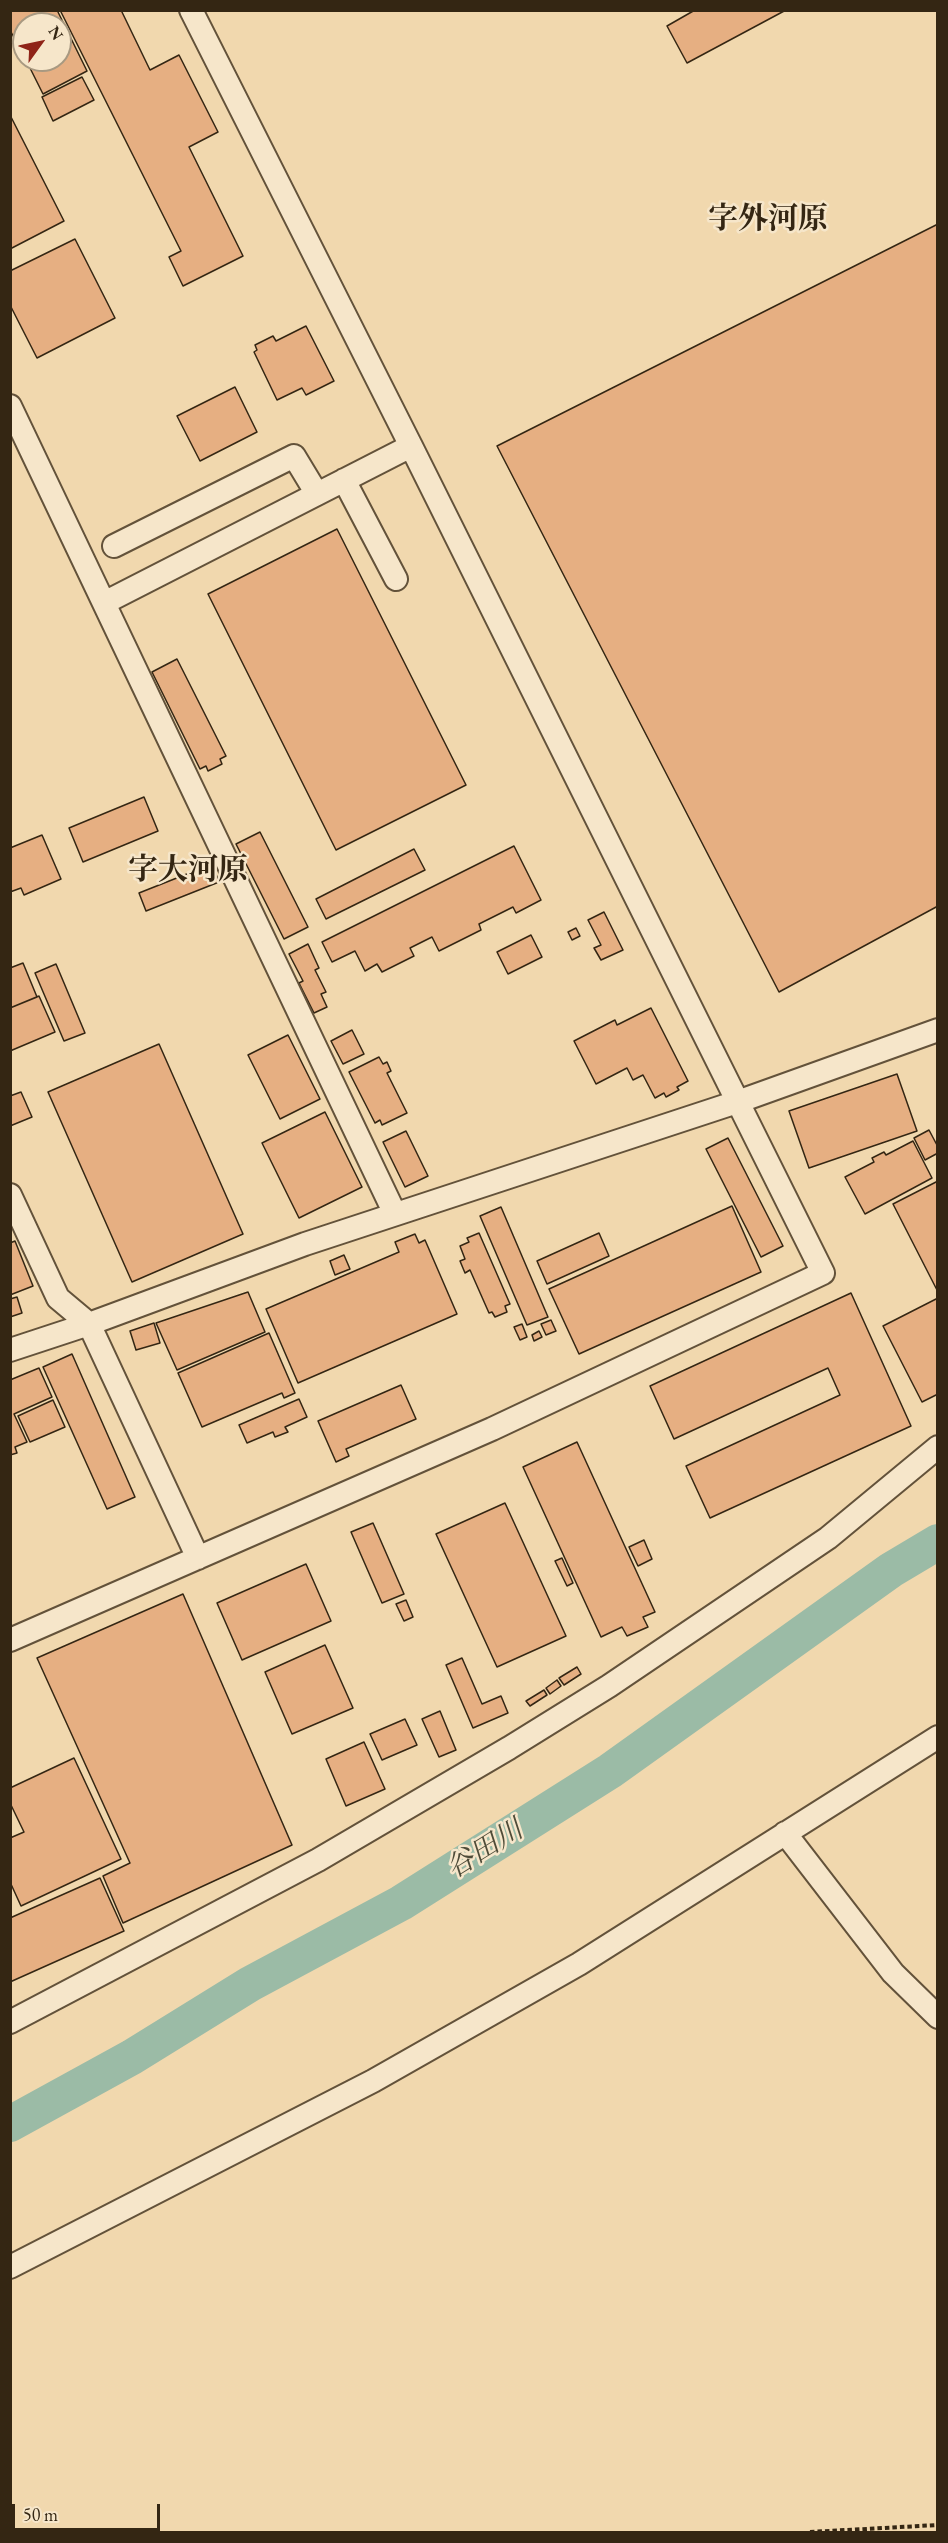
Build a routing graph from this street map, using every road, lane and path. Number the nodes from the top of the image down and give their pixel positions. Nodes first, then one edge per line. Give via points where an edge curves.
1 (191, 10) edge
2 (10, 406) edge
3 (411, 446) junction
4 (344, 480) junction
5 (317, 494) junction
6 (114, 546) dead end
7 (396, 579) dead end
8 (104, 603) junction
9 (938, 1030) edge
10 (740, 1101) junction
11 (10, 1195) edge
12 (395, 1214) junction
13 (89, 1324) junction
14 (10, 1350) edge
15 (938, 1447) edge
16 (198, 1558) junction
17 (10, 1640) edge
18 (938, 1737) edge
19 (785, 1833) junction
20 (938, 2017) edge
21 (10, 2022) edge
22 (10, 2267) edge
23 (938, 2526) edge
24 (810, 2532) edge

1 - 3 street
2 - 8 street
3 - 4 street
3 - 10 street
4 - 5 street
4 - 7 street
5 - 6 street via 294,456
5 - 8 street
8 - 12 street
9 - 10 street
10 - 12 street
10 - 16 street via 823,1273 492,1428
11 - 13 street via 58,1298
12 - 13 street
13 - 14 street
13 - 16 street
15 - 21 street via 828,1538 609,1686 509,1748 318,1860
16 - 17 street
18 - 19 street
19 - 20 street via 893,1973
19 - 22 street via 579,1964 373,2081
23 - 24 path

